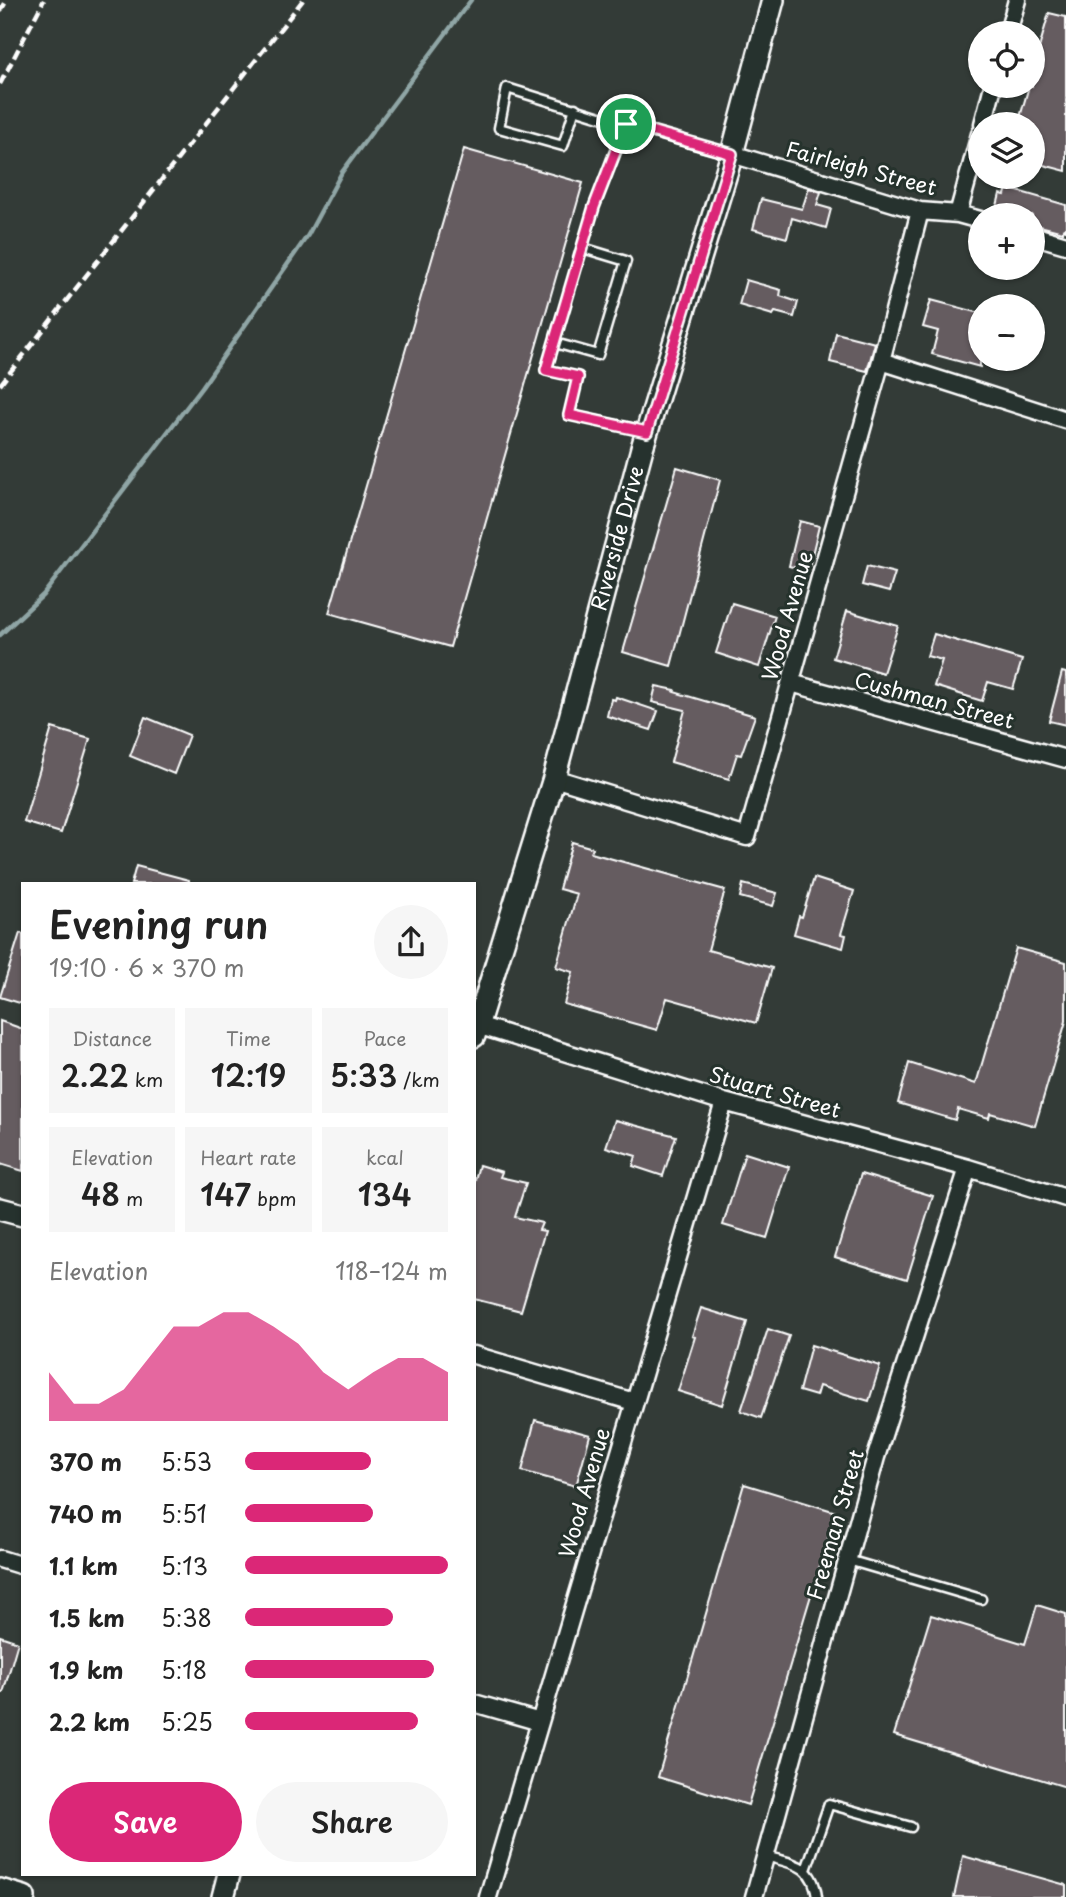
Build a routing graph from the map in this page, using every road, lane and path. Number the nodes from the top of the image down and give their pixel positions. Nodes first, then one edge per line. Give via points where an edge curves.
1 (773, 0) edge
2 (1017, 0) edge
3 (1011, 21) edge
4 (575, 108) junction
5 (626, 124) junction
6 (732, 154) junction
7 (968, 178) edge
8 (920, 211) junction
9 (958, 214) junction
10 (968, 217) edge
11 (1045, 239) edge
12 (1066, 245) edge
13 (583, 247) junction
14 (555, 343) junction
15 (881, 361) junction
16 (1066, 421) edge
17 (647, 432) junction
18 (791, 683) junction
19 (1066, 759) edge
20 (554, 778) junction
21 (476, 1026) edge
22 (476, 1029) edge
23 (724, 1101) junction
24 (968, 1168) junction
25 (1066, 1198) edge
26 (0, 1209) edge
27 (21, 1214) edge
28 (476, 1356) edge
29 (634, 1402) junction
30 (0, 1559) edge
31 (848, 1560) junction
32 (21, 1565) edge
33 (981, 1599) dead end
34 (476, 1704) edge
35 (540, 1722) junction
36 (911, 1827) dead end
37 (765, 1856) junction
38 (806, 1870) junction
39 (228, 1876) edge
40 (0, 1890) edge
41 (24, 1897) edge
42 (222, 1897) edge
43 (488, 1897) edge
44 (754, 1897) edge
45 (817, 1897) edge

1 - 6 street, Riverside Drive
2 - 3 street
4 - 4 lane via 507,88 499,128 563,146
4 - 5 lane
5 - 6 lane
5 - 13 lane
6 - 8 street, Fairleigh Street
6 - 17 street, Riverside Drive
7 - 9 street
8 - 9 street, Fairleigh Street
8 - 15 street, Wood Avenue
9 - 10 street, Fairleigh Street
11 - 12 street
13 - 14 lane
13 - 14 lane via 626,261 598,355
14 - 17 lane via 546,370 578,377 569,415
15 - 16 street
15 - 18 street, Wood Avenue
17 - 20 street, Riverside Drive
18 - 19 street, Cushman Street
18 - 20 street, Wood Avenue via 747,837
20 - 21 street, Riverside Drive
22 - 23 street, Stuart Street
23 - 24 street, Stuart Street
23 - 29 street, Wood Avenue
24 - 25 street, Stuart Street
24 - 31 street, Freeman Street
26 - 27 street
28 - 29 street
29 - 35 street, Wood Avenue
30 - 32 street
31 - 33 lane
31 - 37 street, Freeman Street
34 - 35 street
35 - 43 street, Wood Avenue
36 - 38 lane via 830,1804
37 - 38 lane
37 - 44 street, Freeman Street
38 - 45 lane via 816,1881
39 - 42 street
40 - 41 street

